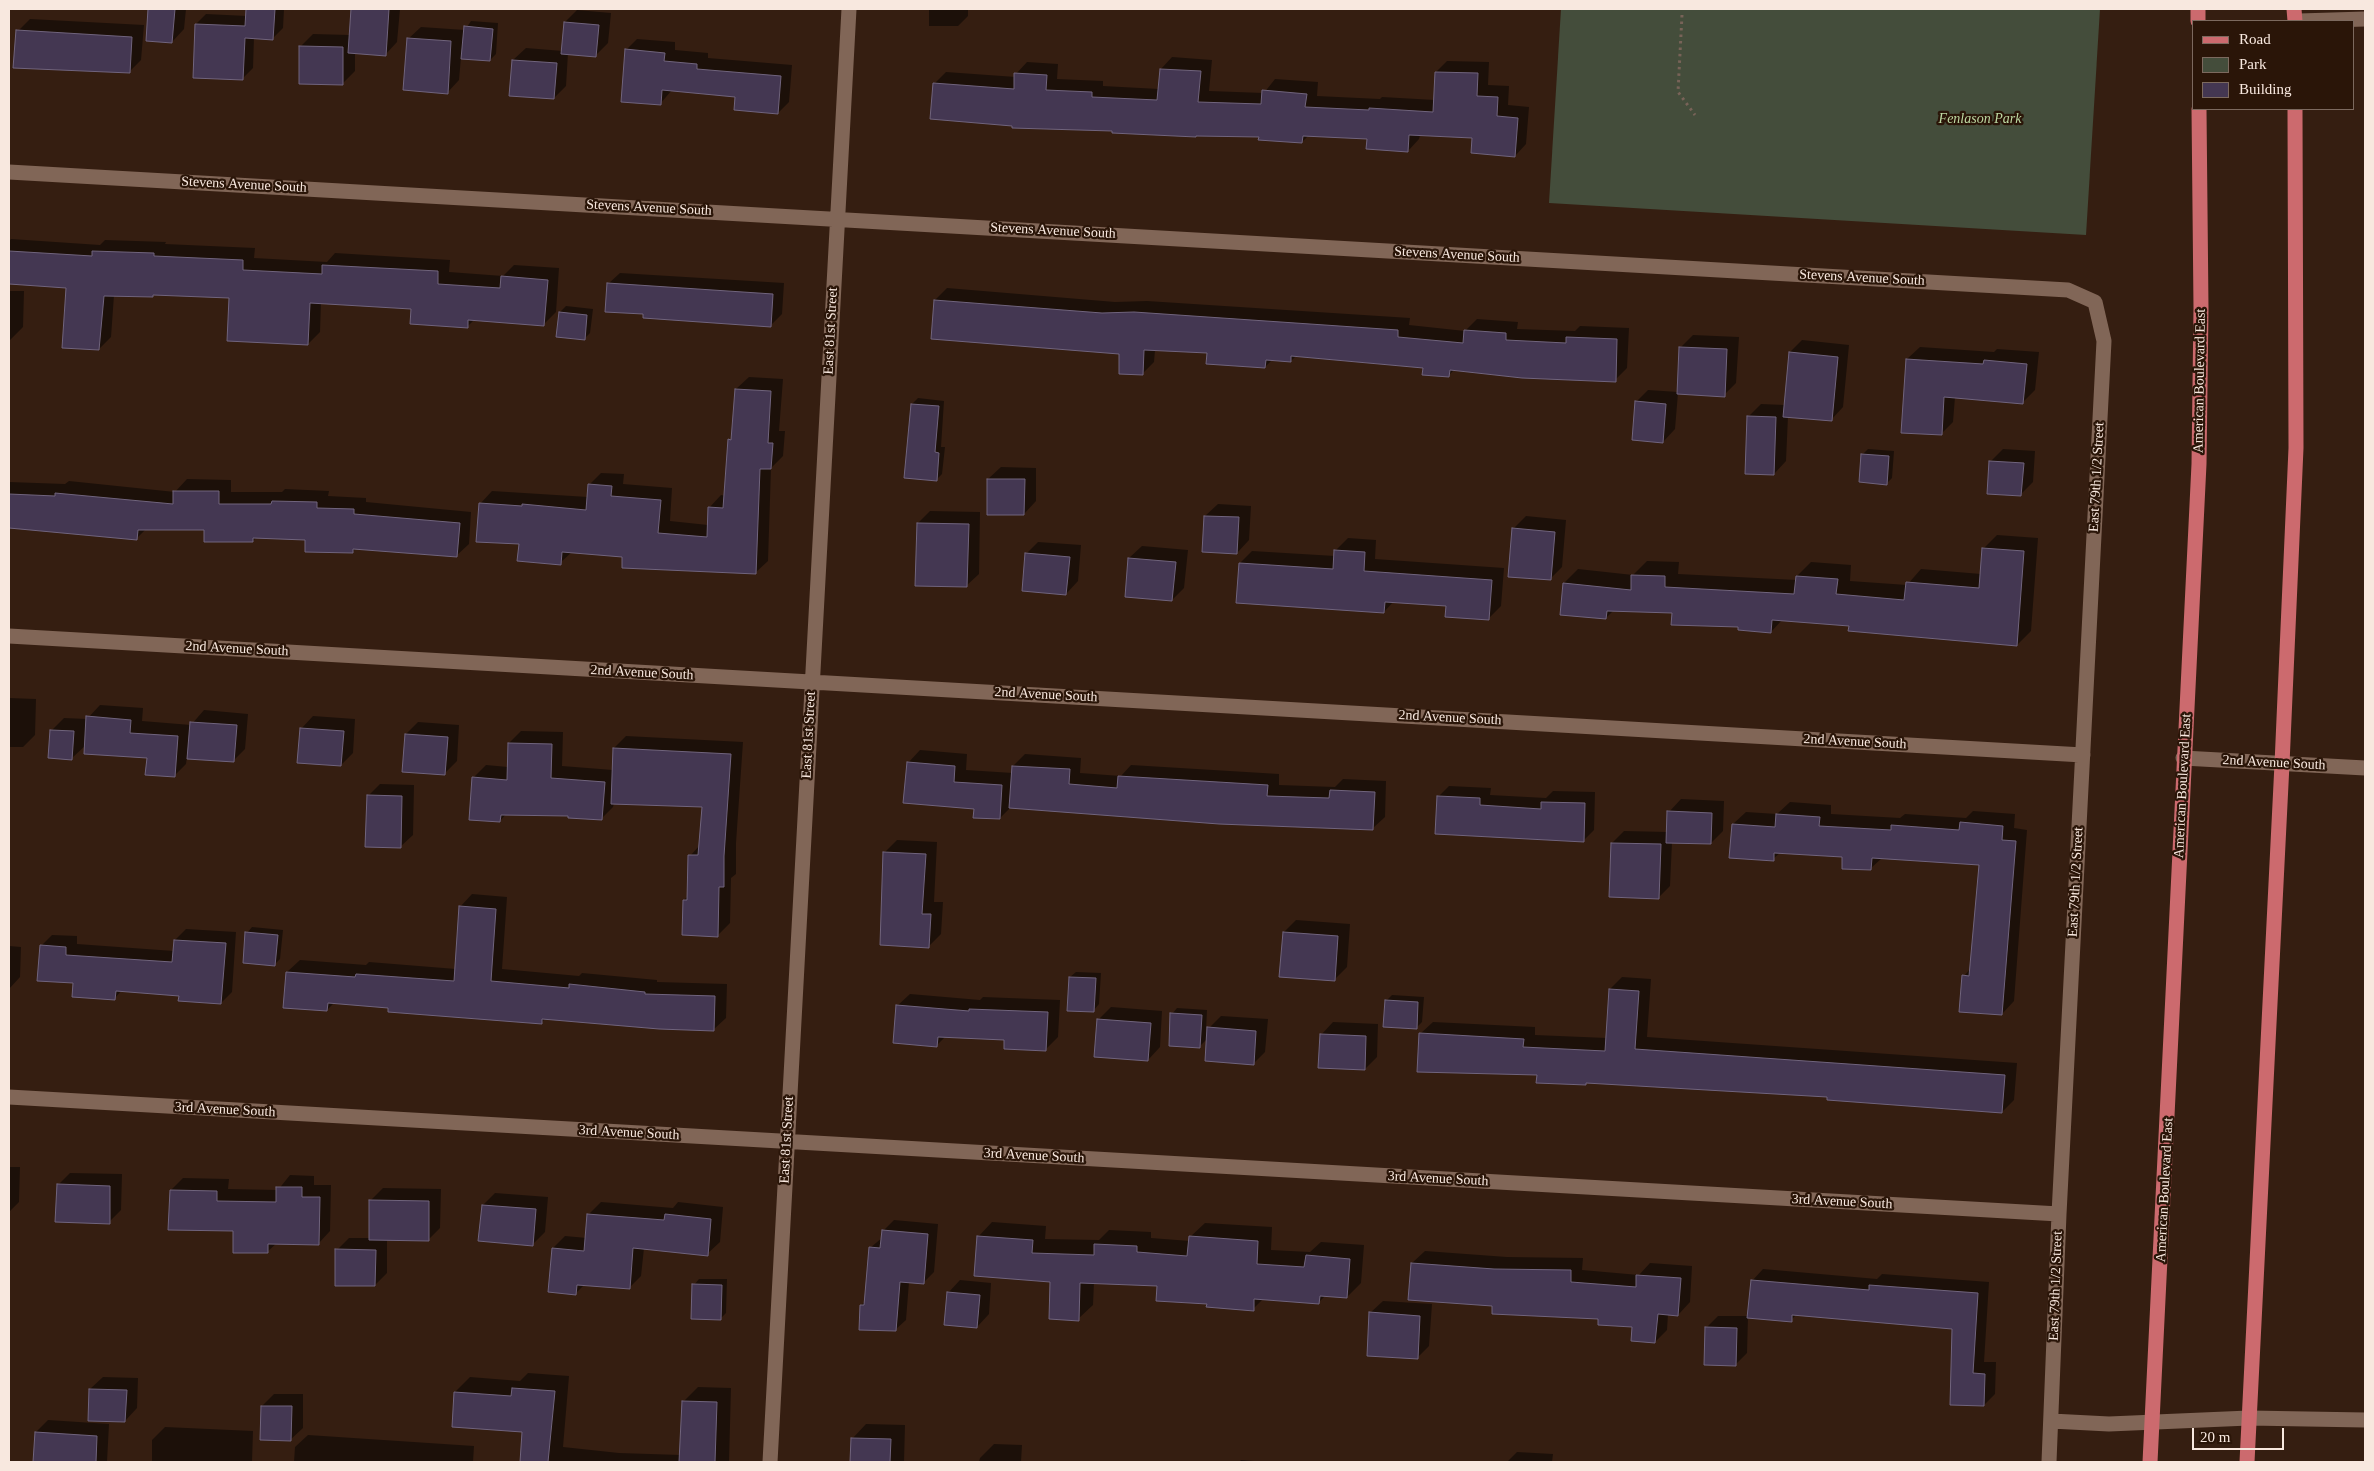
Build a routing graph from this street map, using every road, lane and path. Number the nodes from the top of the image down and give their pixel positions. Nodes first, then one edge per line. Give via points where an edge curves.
1 (849, 9) edge
2 (1682, 15) dead end
3 (2365, 19) edge
4 (2331, 20) edge
5 (2199, 110) edge
6 (2295, 110) edge
7 (1695, 115) dead end
8 (9, 172) edge
9 (837, 219) junction
10 (2094, 302) joint
11 (9, 636) edge
12 (812, 683) junction
13 (2083, 755) junction
14 (2184, 758) junction
15 (2282, 764) junction
16 (2365, 768) edge
17 (9, 1097) edge
18 (787, 1142) junction
19 (2058, 1214) junction
20 (2249, 1418) junction
21 (2365, 1420) edge
22 (2051, 1421) junction
23 (2152, 1424) junction
24 (770, 1462) edge
25 (2049, 1462) edge
26 (2150, 1462) edge
27 (2246, 1462) edge

1 - 9 street, East 81st Street
2 - 7 path via 1678,92
3 - 4 street
5 - 14 main road, American Boulevard East via 2199,464
6 - 15 main road via 2296,448
8 - 9 street, Stevens Avenue South
9 - 10 street, Stevens Avenue South via 2068,290
9 - 12 street, East 81st Street
10 - 13 street, East 79th 1/2 Street via 2104,341
11 - 12 street, 2nd Avenue South
12 - 13 street, 2nd Avenue South
12 - 18 street, East 81st Street
13 - 19 street, East 79th 1/2 Street
14 - 15 street, 2nd Avenue South
14 - 23 main road, American Boulevard East
15 - 16 street, 2nd Avenue South
15 - 20 main road
17 - 18 street, 3rd Avenue South
18 - 19 street, 3rd Avenue South
18 - 24 street, East 81st Street
19 - 22 street, East 79th 1/2 Street
20 - 21 street
20 - 23 street
20 - 27 main road
22 - 23 street
22 - 25 street, East 79th 1/2 Street
23 - 26 main road, American Boulevard East

